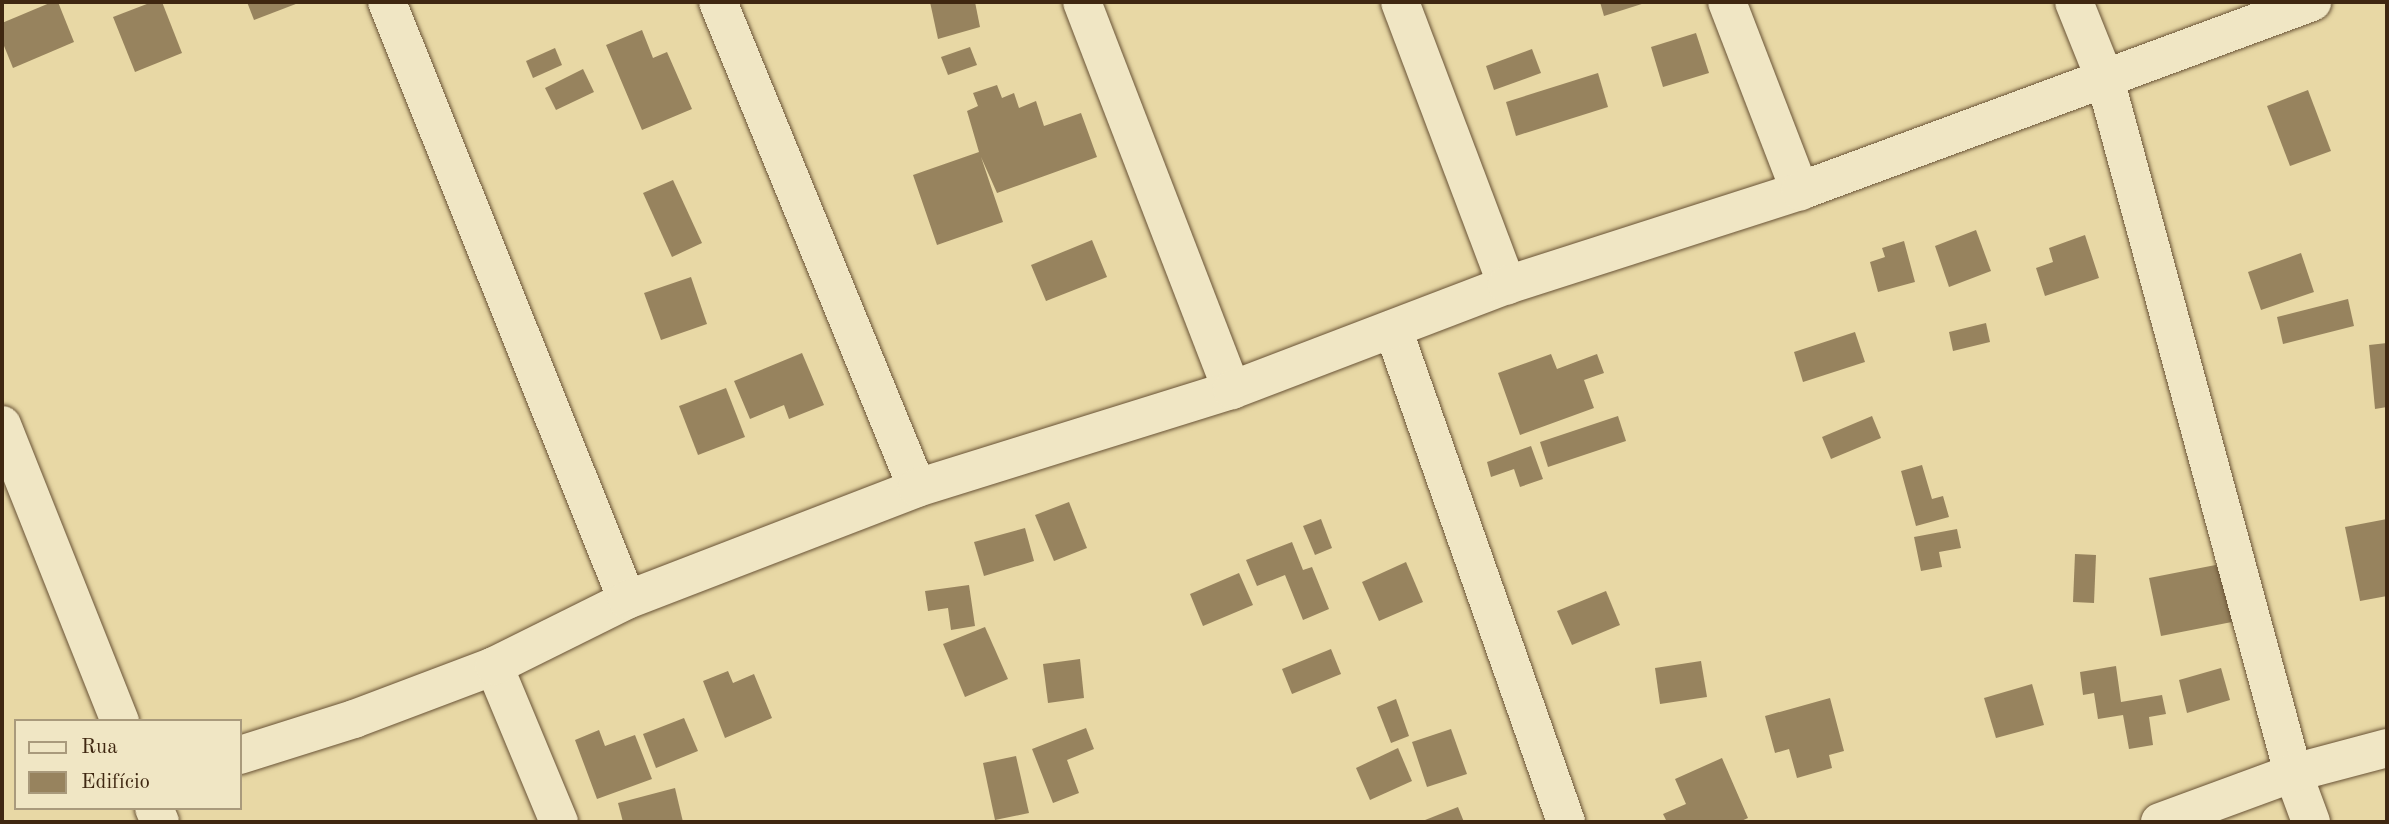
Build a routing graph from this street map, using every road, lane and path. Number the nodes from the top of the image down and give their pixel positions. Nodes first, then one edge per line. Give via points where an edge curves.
1 (387, 2) edge
2 (718, 2) edge
3 (1082, 2) edge
4 (1400, 2) edge
5 (1727, 2) edge
6 (2074, 2) edge
7 (2312, 2) edge
8 (2105, 79) junction
9 (1800, 191) junction
10 (1507, 285) junction
11 (1393, 329) junction
12 (1232, 390) junction
13 (2, 425) edge
14 (916, 488) junction
15 (627, 600) junction
16 (494, 666) junction
17 (119, 719) edge
18 (2387, 748) edge
19 (242, 754) edge
20 (2293, 773) junction
21 (559, 822) edge
22 (1566, 822) edge
23 (2160, 822) edge
24 (2311, 822) edge

1 - 15 street
2 - 14 street
3 - 12 street
4 - 10 street
5 - 9 street
6 - 8 street
7 - 8 street
8 - 9 street
8 - 20 street
9 - 10 street
10 - 11 street
11 - 12 street
11 - 22 street
12 - 14 street
13 - 17 street
14 - 15 street
15 - 16 street
16 - 19 street via 354,719
16 - 21 street
18 - 20 street
20 - 23 street
20 - 24 street

